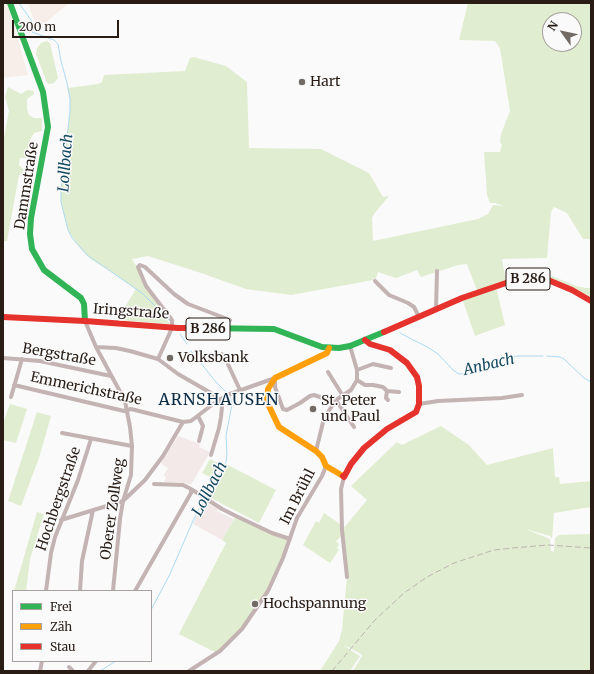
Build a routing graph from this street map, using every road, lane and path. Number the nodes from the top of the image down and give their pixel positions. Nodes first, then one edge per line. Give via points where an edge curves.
1 (10, 3) edge
2 (437, 271) dead end
3 (375, 281) dead end
4 (591, 301) edge
5 (436, 308) junction
6 (3, 317) edge
7 (419, 317) junction
8 (230, 320) dead end
9 (85, 321) junction
10 (172, 328) junction
11 (365, 340) junction
12 (350, 346) junction
13 (96, 347) junction
14 (329, 348) junction
15 (222, 354) dead end
16 (3, 358) edge
17 (22, 359) junction
18 (158, 359) junction
19 (391, 368) dead end
20 (357, 370) junction
21 (328, 372) dead end
22 (112, 376) junction
23 (275, 378) junction
24 (357, 380) junction
25 (14, 385) junction
26 (240, 390) junction
27 (387, 391) junction
28 (399, 392) dead end
29 (522, 395) dead end
30 (342, 396) junction
31 (11, 397) dead end
32 (219, 400) junction
33 (388, 400) dead end
34 (335, 401) junction
35 (419, 404) junction
36 (127, 409) junction
37 (198, 416) junction
38 (183, 422) junction
39 (354, 427) dead end
40 (62, 433) dead end
41 (91, 439) junction
42 (199, 441) dead end
43 (132, 446) junction
44 (316, 451) junction
45 (210, 455) dead end
46 (326, 466) junction
47 (344, 477) junction
48 (154, 484) dead end
49 (191, 489) junction
50 (123, 501) junction
51 (93, 510) junction
52 (61, 520) junction
53 (290, 538) junction
54 (347, 578) dead end
55 (46, 590) edge
56 (80, 590) edge
57 (113, 590) edge
58 (137, 590) edge
59 (95, 662) edge
60 (69, 667) dead end
61 (73, 671) edge
62 (88, 671) edge
63 (190, 671) edge

1 - 9 street, Dammstraße via 43,92 48,127 31,218 32,250 44,270 81,298
2 - 5 street
3 - 7 street via 389,295 408,303
4 - 5 street, B 286 via 548,280 535,278 506,283
5 - 7 street, B 286
6 - 9 street, Iringstraße / B 286
7 - 11 street, B 286
8 - 10 street via 188,304 140,265 138,268 146,286 172,320
9 - 10 street, Iringstraße / B 286
9 - 13 street, Oberer Zollweg
10 - 14 street, Iringstraße / B 286 via 274,329
10 - 18 street
11 - 12 street, B 286
11 - 35 street via 390,350 407,363 419,386
12 - 14 street, Iringstraße / B 286
12 - 20 street
13 - 18 street via 116,348
13 - 22 street, Oberer Zollweg
14 - 23 street via 326,353
15 - 26 street
16 - 17 street, Bergstraße
17 - 22 street, Bergstraße via 54,363
17 - 25 street, Emmerichstraße
18 - 32 street
19 - 20 street via 373,364
20 - 24 street
21 - 30 street
22 - 36 street, Oberer Zollweg
23 - 26 street
23 - 34 street via 275,387 283,408 287,410 314,395
23 - 44 street via 268,389 267,402 276,421 281,429
24 - 27 street via 365,385 383,387
24 - 30 street via 351,390
25 - 31 street, Emmerichstraße
25 - 36 street, Emmerichstraße via 124,411
26 - 32 street
27 - 28 street
27 - 33 street
29 - 35 street
30 - 34 street
32 - 37 street
32 - 45 street via 222,407 219,428
34 - 39 street
34 - 44 street via 324,418
35 - 47 street via 416,412 387,429 364,448
36 - 38 street, Emmerichstraße
36 - 43 street, Oberer Zollweg
37 - 38 street via 191,421
37 - 42 street via 203,426
38 - 50 street via 145,480
40 - 41 street
41 - 43 street
41 - 52 street, Hochbergstraße via 78,480
43 - 50 street, Oberer Zollweg via 131,474
44 - 46 street
46 - 47 street
46 - 53 street, Im Brühl via 297,518
47 - 54 street via 341,489
48 - 49 street via 183,485
49 - 53 street via 236,516 272,533
49 - 58 street
50 - 51 street
50 - 57 street, Oberer Zollweg
51 - 52 street
51 - 56 street via 82,561
52 - 55 street, Hochbergstraße via 51,553
53 - 63 street, Im Brühl via 268,591 242,629 220,651
59 - 62 street
60 - 61 street

